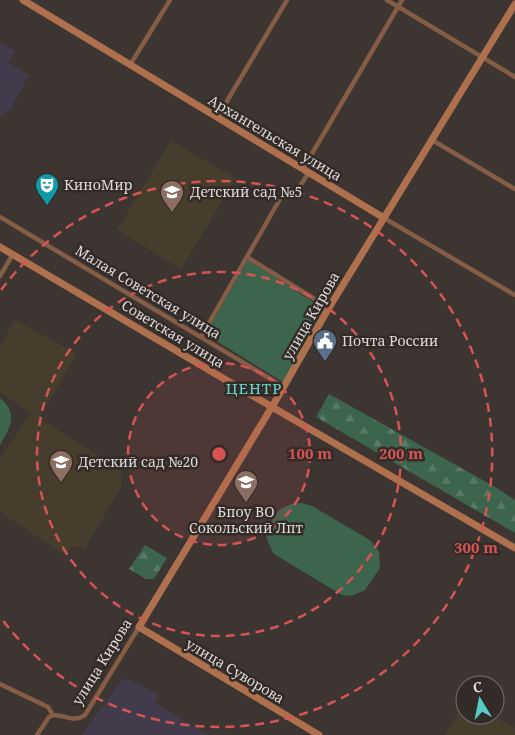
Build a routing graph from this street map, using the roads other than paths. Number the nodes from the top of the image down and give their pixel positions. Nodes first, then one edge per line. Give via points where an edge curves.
1 (23, 0) edge
2 (170, 0) edge
3 (287, 0) edge
4 (387, 0) edge
5 (402, 0) edge
6 (515, 4) edge
7 (398, 6) junction
8 (482, 57) junction
9 (130, 65) junction
10 (515, 77) edge
11 (217, 118) junction
12 (432, 140) junction
13 (306, 170) junction
14 (515, 189) edge
15 (0, 217) edge
16 (384, 218) junction
17 (0, 247) edge
18 (13, 254) junction
19 (247, 257) junction
20 (0, 276) edge
21 (515, 295) edge
22 (328, 308) junction
23 (200, 336) junction
24 (284, 387) junction
25 (272, 407) junction
26 (515, 548) edge
27 (139, 627) junction
28 (0, 684) edge
29 (53, 715) junction
30 (37, 735) edge
31 (319, 735) edge

1 - 9 main road, Архангельская улица
2 - 9 street
3 - 11 street
4 - 7 street
5 - 7 street
6 - 8 main road, улица Кирова
7 - 8 street
7 - 13 street
8 - 10 street
8 - 12 main road, улица Кирова
9 - 11 main road, Архангельская улица
11 - 13 main road, Архангельская улица
12 - 14 street
12 - 16 main road, улица Кирова
13 - 16 main road, Архангельская улица
13 - 19 street via 293,197 284,192
15 - 23 street, Малая Советская улица
16 - 21 street, Архангельская улица
16 - 22 main road, улица Кирова
17 - 18 main road, Советская улица
18 - 20 street
18 - 25 main road, Советская улица
19 - 22 street
19 - 23 street
22 - 24 main road, улица Кирова
23 - 24 street, Малая Советская улица
24 - 25 main road, улица Кирова
25 - 26 main road, Советская улица
25 - 27 main road, улица Кирова
27 - 29 street, улица Кирова via 85,715 80,719
27 - 31 main road, улица Суворова
28 - 29 street via 48,708
29 - 30 street

